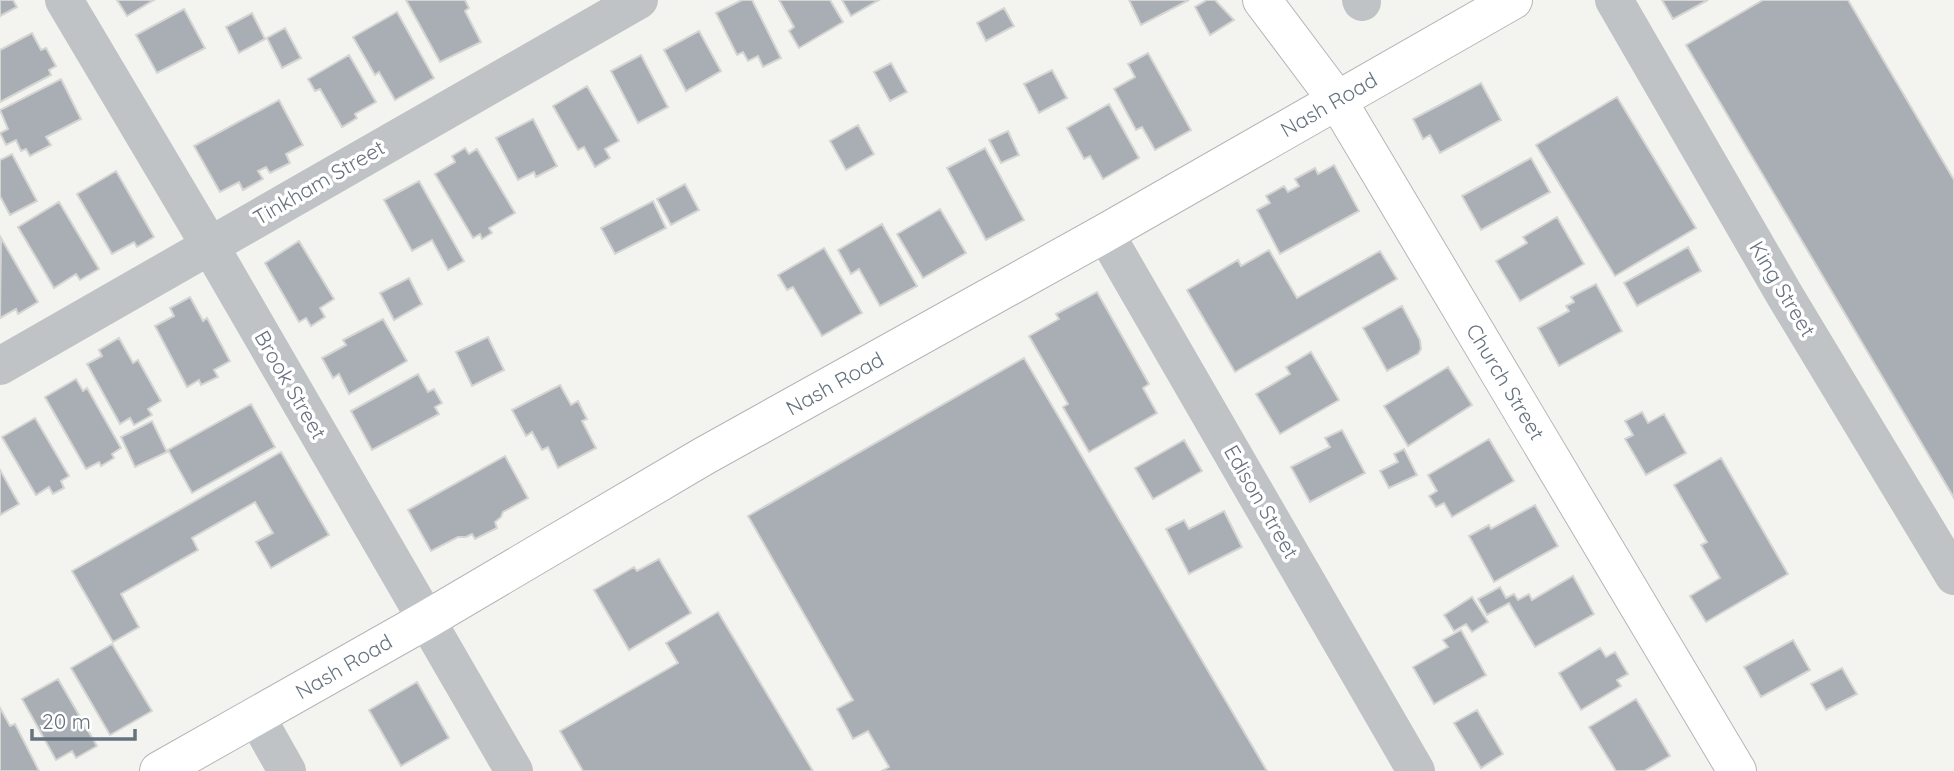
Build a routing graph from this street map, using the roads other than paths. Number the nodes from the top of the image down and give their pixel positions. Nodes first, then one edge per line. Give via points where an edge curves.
1 (64, 0) edge
2 (639, 0) edge
3 (1263, 0) edge
4 (1614, 0) edge
5 (1497, 4) edge
6 (1337, 100) junction
7 (1105, 233) junction
8 (210, 246) junction
9 (0, 366) edge
10 (1954, 576) edge
11 (426, 620) junction
12 (256, 716) junction
13 (159, 771) edge
14 (287, 771) edge
15 (514, 771) edge
16 (1416, 771) edge
17 (1737, 771) edge

1 - 8 street, Brook Street
2 - 8 street, Tinkham Street
3 - 6 main road, Church Street
4 - 10 street, King Street
5 - 6 main road, Nash Road
6 - 7 main road, Nash Road
6 - 17 main road, Church Street
7 - 11 main road, Nash Road via 704,456
7 - 16 street, Edison Street
8 - 9 street, Tinkham Street
8 - 11 street, Brook Street
11 - 12 main road, Nash Road
11 - 15 street, Brook Street
12 - 13 main road, Nash Road
12 - 14 street

